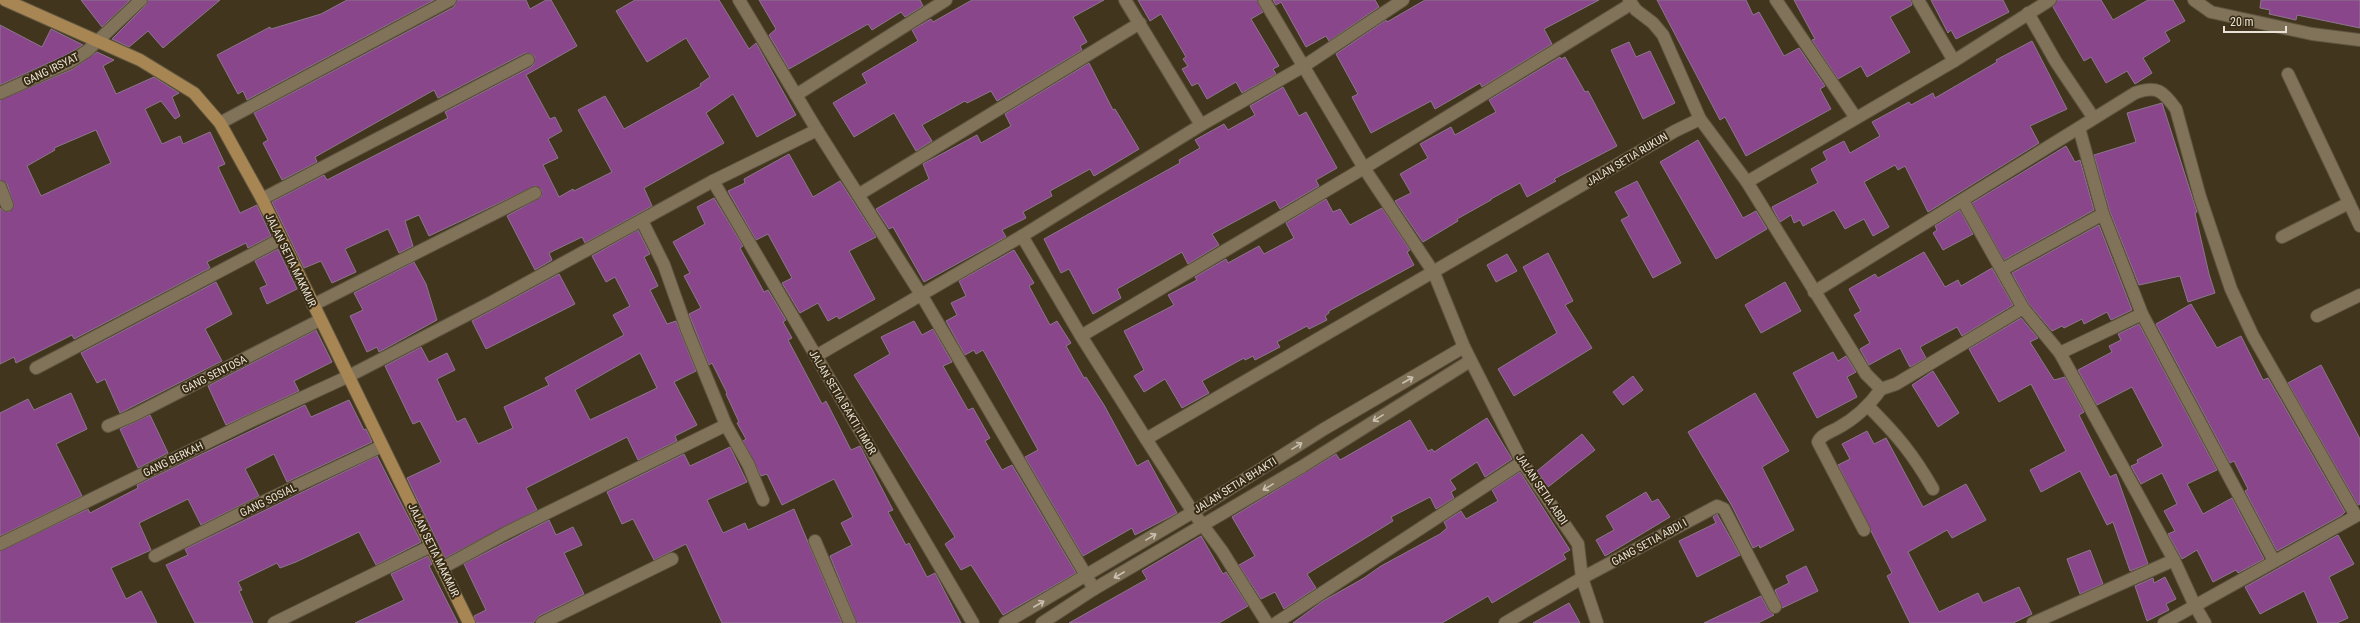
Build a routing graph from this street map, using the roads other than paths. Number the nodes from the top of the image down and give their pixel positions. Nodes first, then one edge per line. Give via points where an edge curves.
1 (5, 0) edge
2 (141, 0) edge
3 (450, 0) edge
4 (739, 0) edge
5 (946, 0) edge
6 (1125, 0) edge
7 (1264, 0) edge
8 (1402, 0) edge
9 (1776, 0) edge
10 (1918, 0) edge
11 (2050, 0) edge
12 (2194, 0) edge
13 (1630, 2) edge
14 (2028, 13) junction
15 (1140, 23) junction
16 (97, 40) junction
17 (2360, 40) edge
18 (528, 60) dead end
19 (1954, 61) junction
20 (1304, 66) junction
21 (2288, 74) dead end
22 (0, 93) edge
23 (796, 95) junction
24 (2093, 117) junction
25 (1856, 118) junction
26 (1700, 119) junction
27 (220, 123) junction
28 (1201, 125) junction
29 (2079, 128) junction
30 (817, 130) junction
31 (1364, 168) junction
32 (713, 181) junction
33 (1748, 182) junction
34 (0, 187) edge
35 (535, 193) dead end
36 (858, 195) junction
37 (262, 199) junction
38 (1963, 200) junction
39 (2349, 203) junction
40 (7, 205) dead end
41 (2104, 214) junction
42 (642, 221) junction
43 (2360, 226) edge
44 (1022, 236) junction
45 (2282, 238) dead end
46 (281, 239) junction
47 (2003, 269) junction
48 (1434, 274) junction
49 (1814, 292) junction
50 (922, 296) junction
51 (2360, 296) edge
52 (313, 305) junction
53 (2024, 308) junction
54 (2142, 314) junction
55 (2317, 316) dead end
56 (320, 320) junction
57 (1081, 336) junction
58 (1464, 347) junction
59 (2060, 353) junction
60 (816, 356) junction
61 (1470, 361) junction
62 (36, 368) dead end
63 (347, 377) junction
64 (1881, 389) junction
65 (1868, 406) junction
66 (726, 425) junction
67 (108, 426) dead end
68 (1324, 429) junction
69 (1146, 439) junction
70 (382, 446) junction
71 (1333, 446) junction
72 (1522, 462) junction
73 (1933, 489) dead end
74 (763, 500) dead end
75 (1193, 512) junction
76 (2358, 516) edge
77 (1203, 526) junction
78 (1864, 530) dead end
79 (815, 541) dead end
80 (0, 544) edge
81 (431, 546) junction
82 (155, 556) dead end
83 (672, 559) dead end
84 (2174, 560) junction
85 (2274, 561) junction
86 (442, 568) junction
87 (1088, 576) junction
88 (1582, 578) junction
89 (1094, 589) junction
90 (2195, 606) junction
91 (1775, 607) dead end
92 (274, 623) edge
93 (469, 623) edge
94 (542, 623) edge
95 (850, 623) edge
96 (973, 623) edge
97 (1005, 623) edge
98 (1042, 623) edge
99 (1267, 623) edge
100 (1276, 623) edge
101 (1505, 623) edge
102 (1597, 623) edge
103 (2033, 623) edge
104 (2164, 623) edge
105 (2206, 623) edge

1 - 16 main road, JALAN SETIA MAKMUR
2 - 16 street, GANG IRSYAT
3 - 27 street
4 - 23 street
5 - 23 street
6 - 15 street
7 - 20 street, JALAN SETIA ABDI
8 - 20 street
9 - 25 street
10 - 19 street
11 - 14 street
12 - 17 street via 2210,12 2312,34
13 - 26 street via 1663,35
13 - 31 street
14 - 19 street
14 - 24 street via 2056,62
15 - 28 street
15 - 36 street
16 - 22 street, GANG IRSYAT via 87,51 70,62
16 - 27 main road, JALAN SETIA MAKMUR via 140,60 194,93
18 - 37 street
19 - 25 street
20 - 28 street
20 - 31 street, JALAN SETIA ABDI
21 - 39 street
23 - 30 street
24 - 29 street
24 - 76 street via 2148,88 2158,90 2176,109 2200,197 2231,289 2253,336
25 - 33 street
26 - 33 street
26 - 48 street, JALAN SETIA RUKUN via 1675,131
27 - 37 main road, JALAN SETIA MAKMUR
28 - 44 street
29 - 38 street
29 - 41 street
30 - 32 street, GANG BERKAH
30 - 36 street
31 - 48 street, JALAN SETIA ABDI
31 - 57 street
32 - 42 street, GANG BERKAH
32 - 60 street, JALAN SETIA BAKTI TIMOR
33 - 49 street
34 - 40 street
35 - 52 street
36 - 50 street
37 - 46 main road, JALAN SETIA MAKMUR
38 - 47 street
38 - 49 street
39 - 43 street
39 - 45 street
41 - 47 street
41 - 54 street
42 - 63 street, GANG BERKAH
42 - 66 street via 664,266
44 - 50 street
44 - 57 street
46 - 52 main road, JALAN SETIA MAKMUR
46 - 62 street
47 - 53 street
48 - 58 street, JALAN SETIA ABDI
48 - 69 street, JALAN SETIA RUKUN
49 - 64 street via 1866,374
50 - 60 street
50 - 87 street
51 - 55 street
52 - 56 main road, JALAN SETIA MAKMUR
53 - 59 street
53 - 64 street via 1896,384
54 - 59 street
54 - 85 street
56 - 63 main road, JALAN SETIA MAKMUR
56 - 67 street, GANG SENTOSA
57 - 69 street
58 - 61 street, JALAN SETIA ABDI
68 -> 58 street, JALAN SETIA BHAKTI
59 - 84 street
60 - 96 street, JALAN SETIA BAKTI TIMOR
61 -> 71 street, JALAN SETIA BHAKTI
61 - 72 street, JALAN SETIA ABDI
63 - 70 main road, JALAN SETIA MAKMUR
63 - 80 street, GANG BERKAH
64 - 65 street
65 - 73 street via 1899,436
65 - 78 street via 1842,426 1820,438 1818,442
66 - 74 street via 748,464
66 - 86 street via 506,533
68 - 71 street
75 -> 68 street, JALAN SETIA BHAKTI
69 - 75 street
70 - 81 main road, JALAN SETIA MAKMUR
70 - 82 street, GANG SOSIAL
71 -> 77 street, JALAN SETIA BHAKTI
72 - 88 street, JALAN SETIA ABDI via 1578,544
72 - 100 street
75 - 77 street
87 -> 75 street, JALAN SETIA BHAKTI
76 - 85 street
77 -> 89 street, JALAN SETIA BHAKTI
77 - 99 street via 1222,551
79 - 95 street
81 - 86 main road, JALAN SETIA MAKMUR
81 - 92 street
83 - 94 street
84 - 90 street
84 - 103 street
85 - 90 street
86 - 93 main road, JALAN SETIA MAKMUR
87 - 89 street
97 -> 87 street, JALAN SETIA BHAKTI
88 - 91 street, GANG SETIA ABDI I via 1717,506 1724,510
88 - 101 street, GANG SETIA ABDI I
88 - 102 street, JALAN SETIA ABDI
89 - 98 street, JALAN SETIA BHAKTI
90 - 104 street
90 - 105 street

